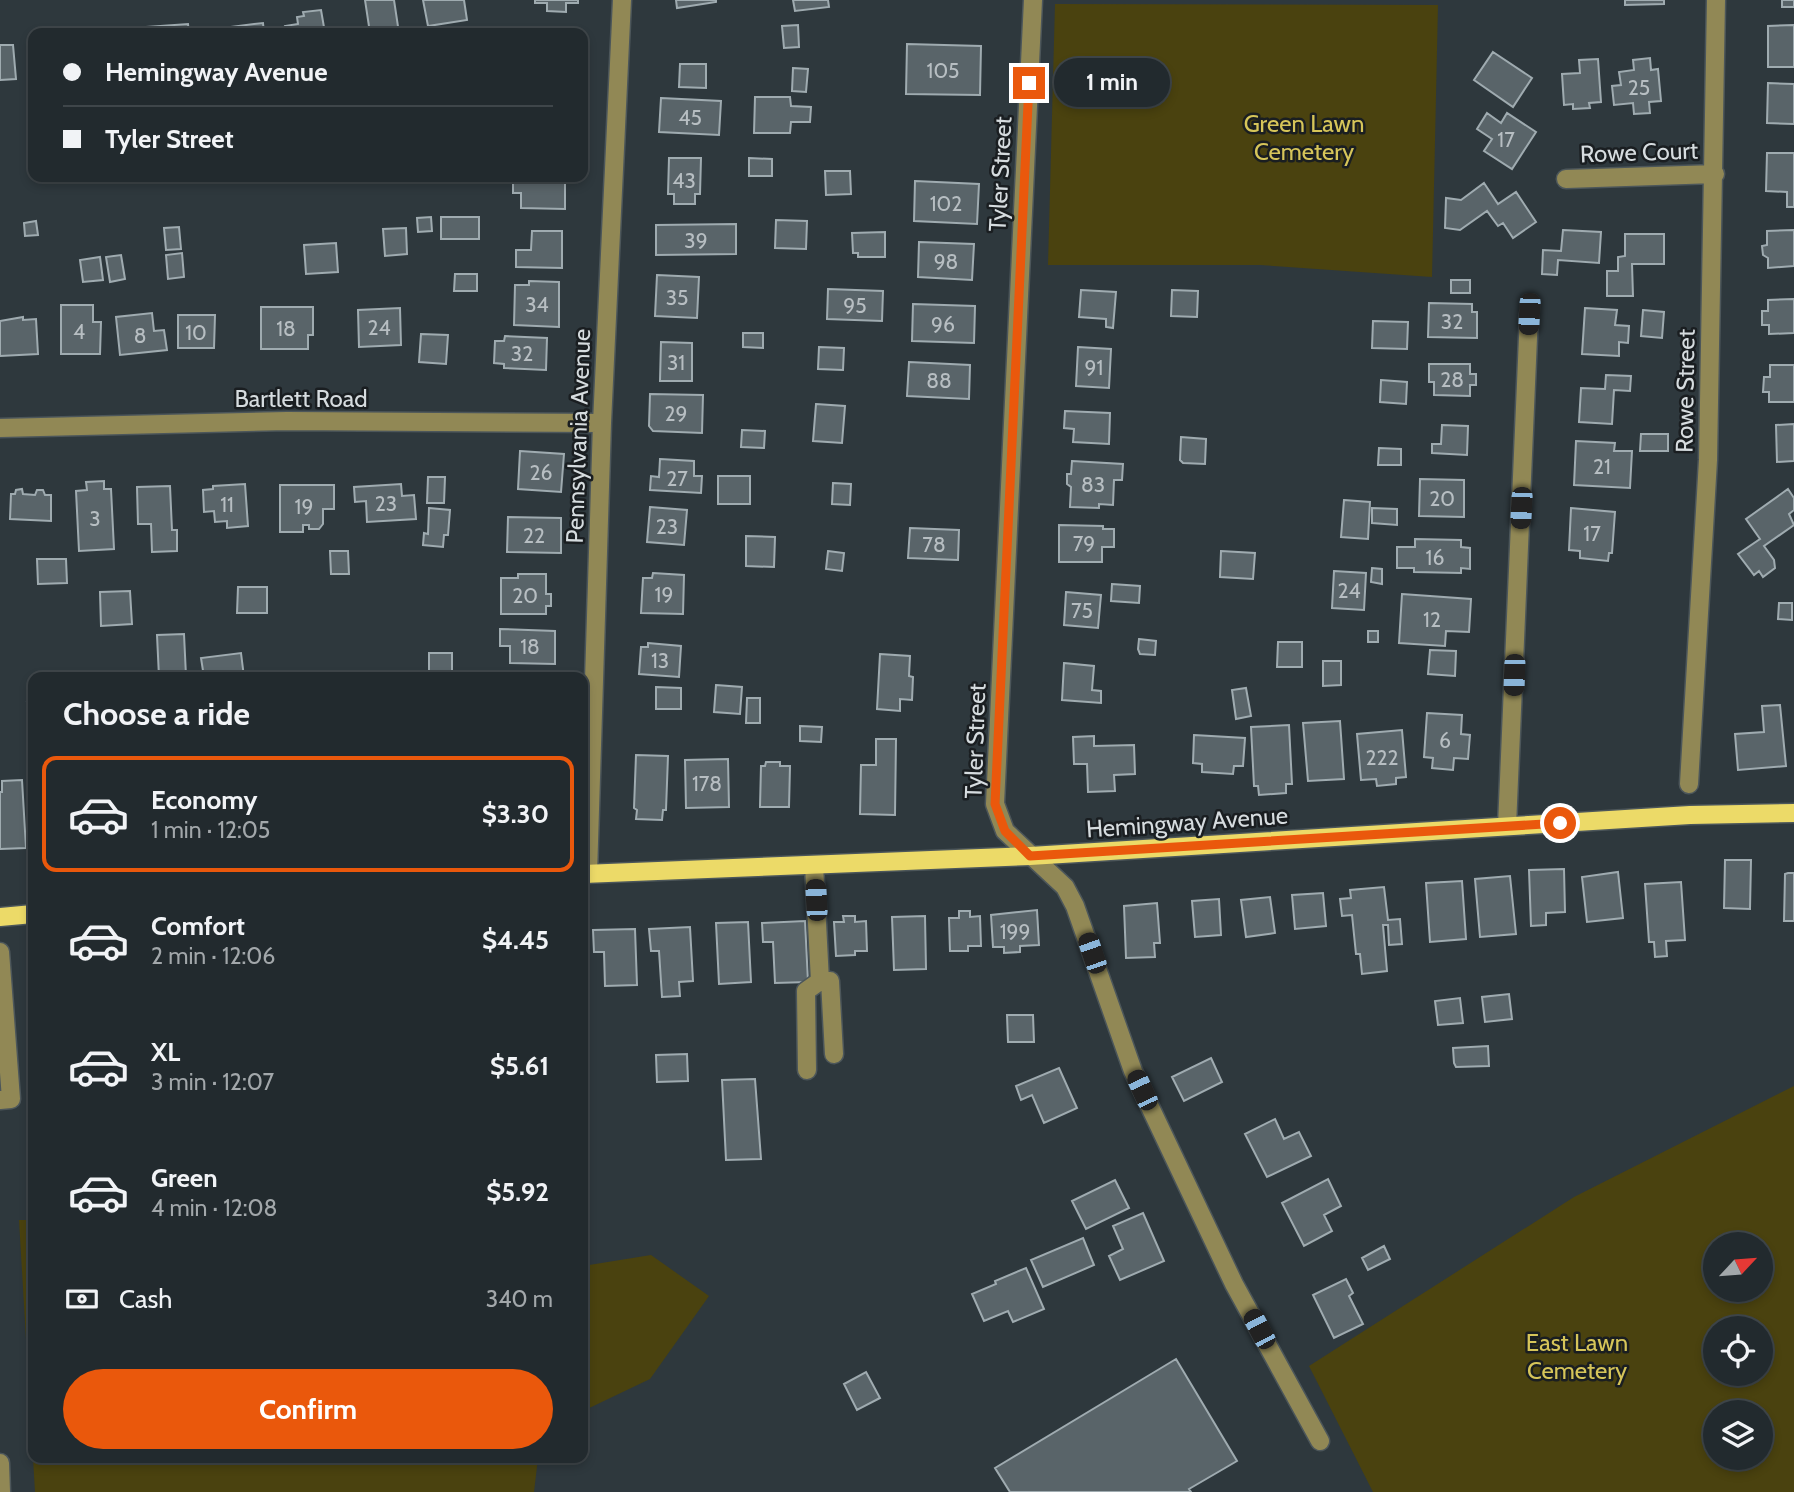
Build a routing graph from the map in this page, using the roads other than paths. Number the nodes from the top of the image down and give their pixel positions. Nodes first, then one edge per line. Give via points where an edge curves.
1 (622, 0) edge
2 (1033, 0) edge
3 (1716, 0) edge
4 (1715, 174) junction
5 (1566, 179) dead end
6 (1529, 314) dead end
7 (602, 423) junction
8 (0, 428) edge
9 (1689, 783) dead end
10 (588, 794) edge
11 (1794, 813) edge
12 (1507, 826) junction
13 (1030, 856) junction
14 (814, 865) junction
15 (588, 874) edge
16 (28, 914) edge
17 (0, 917) edge
18 (0, 952) edge
19 (820, 981) junction
20 (3, 1033) edge
21 (834, 1054) dead end
22 (807, 1070) dead end
23 (0, 1100) edge
24 (1320, 1440) dead end
25 (0, 1463) edge
26 (1, 1492) edge

1 - 7 street, Pennsylvania Avenue
2 - 13 street, Tyler Street via 995,804 1005,831
3 - 4 street, Rowe Street
4 - 5 street, Rowe Court
4 - 9 street, Rowe Street via 1708,460
6 - 12 street
7 - 8 street, Bartlett Road via 287,421
7 - 10 street, Pennsylvania Avenue
11 - 12 main road, Hemingway Avenue
12 - 13 main road, Hemingway Avenue
13 - 14 main road, Hemingway Avenue
13 - 24 street, Tyler Street via 1065,887 1075,906 1133,1071 1234,1284
14 - 15 main road, Hemingway Avenue
14 - 19 street
16 - 17 main road
18 - 20 street
19 - 21 street via 830,981
19 - 22 street via 806,991
20 - 23 street via 12,1099
25 - 26 street

